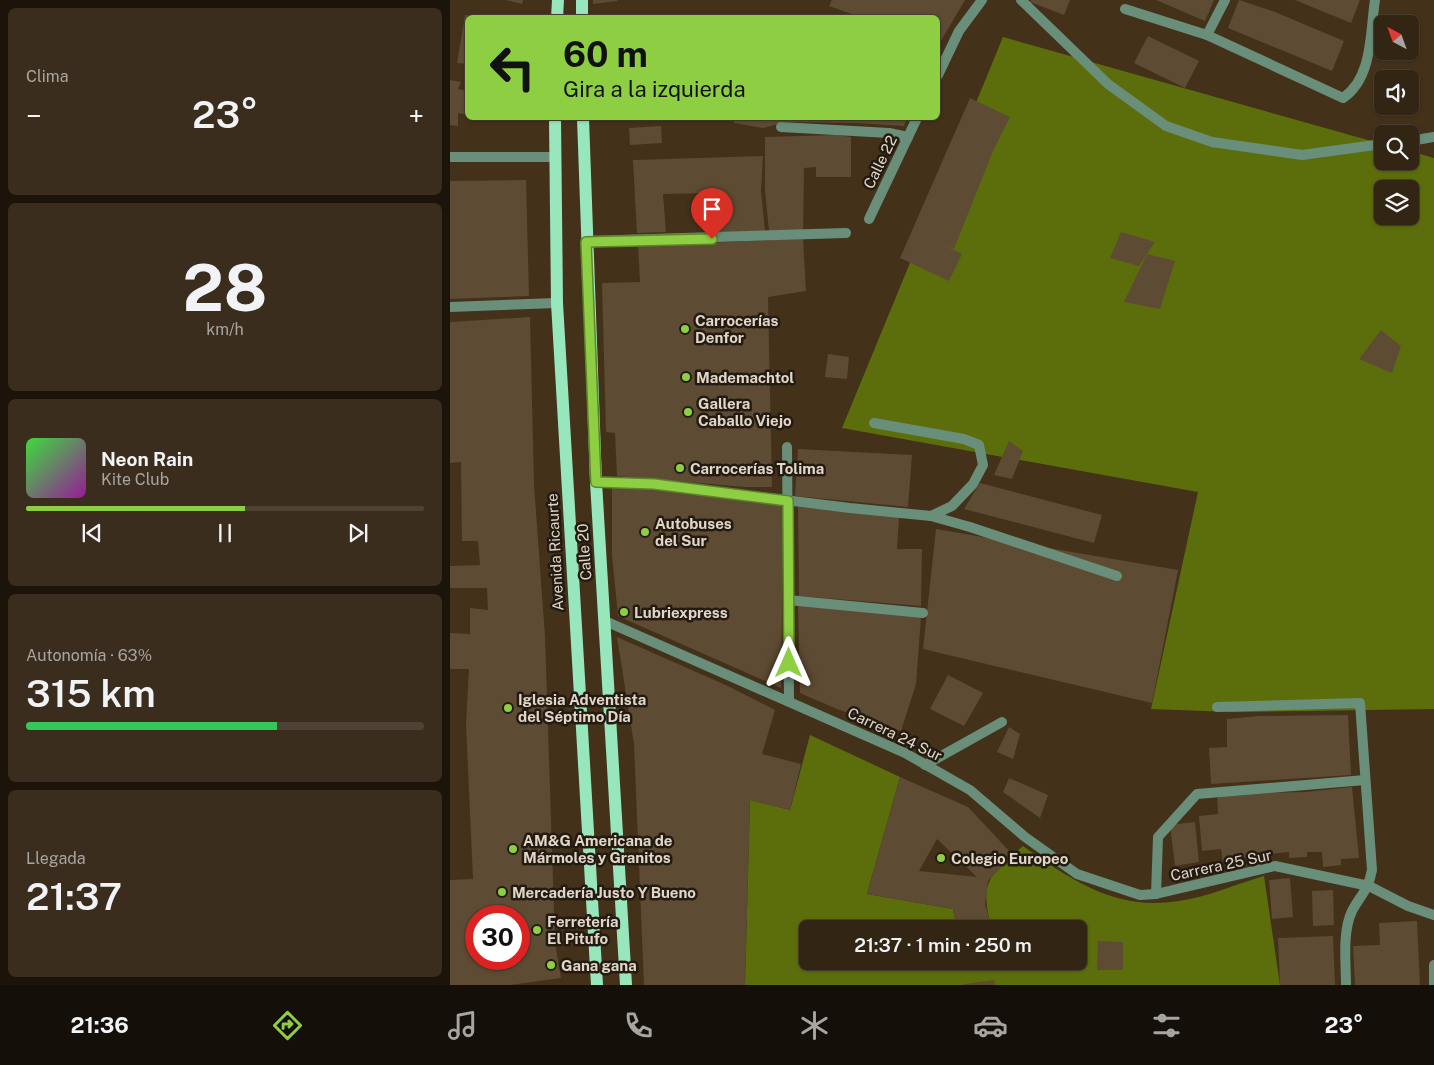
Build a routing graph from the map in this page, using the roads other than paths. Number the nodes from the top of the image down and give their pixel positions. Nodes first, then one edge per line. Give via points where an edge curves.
1 (558, 0) edge
2 (582, 0) edge
3 (982, 0) edge
4 (1021, 0) edge
5 (1225, 0) edge
6 (1375, 0) edge
7 (1125, 9) dead end
8 (557, 15) edge
9 (582, 15) edge
10 (1207, 35) junction
11 (940, 70) edge
12 (555, 120) edge
13 (583, 120) edge
14 (916, 120) edge
15 (780, 127) dead end
16 (908, 137) junction
17 (1434, 137) edge
18 (1419, 139) edge
19 (1374, 145) edge
20 (450, 157) edge
21 (555, 157) junction
22 (869, 219) dead end
23 (846, 233) dead end
24 (586, 242) junction
25 (557, 303) junction
26 (450, 307) edge
27 (874, 423) dead end
28 (787, 447) dead end
29 (596, 482) junction
30 (788, 501) junction
31 (930, 516) junction
32 (1116, 576) dead end
33 (788, 600) junction
34 (922, 612) dead end
35 (605, 621) junction
36 (789, 702) junction
37 (1217, 707) dead end
38 (1002, 722) dead end
39 (925, 765) junction
40 (1365, 780) junction
41 (1369, 886) junction
42 (1156, 894) junction
43 (1434, 915) edge
44 (1434, 966) edge
45 (597, 985) edge
46 (626, 985) edge
47 (1346, 985) edge
48 (1434, 985) edge

1 - 8 main road
2 - 9 main road
3 - 11 street via 959,31
4 - 19 street via 1108,84 1166,126 1212,142 1302,155
5 - 10 street
6 - 10 street via 1365,71 1354,91 1343,98
7 - 10 street
12 - 21 main road, Avenida Ricaurte
13 - 24 main road, Calle 20
14 - 16 street, Calle 22
15 - 16 street via 889,133
16 - 22 street, Calle 22
17 - 18 street
20 - 21 street
21 - 25 main road, Avenida Ricaurte
23 - 24 street
24 - 29 main road, Calle 20
25 - 26 street
25 - 45 main road, Avenida Ricaurte
27 - 31 street via 964,439 979,445 983,465 972,484 952,506
28 - 30 street
29 - 30 street via 654,484
29 - 35 main road, Calle 20
30 - 31 street
30 - 33 street
31 - 32 street
33 - 34 street
33 - 36 street
35 - 36 street, Carrera 24 Sur
35 - 46 main road, Calle 20
36 - 39 street, Carrera 24 Sur
37 - 40 street via 1360,703
38 - 39 street
39 - 42 street, Carrera 24 Sur via 970,790 1025,837 1077,874 1140,895
40 - 41 street via 1372,870
40 - 42 street via 1197,794 1158,837
41 - 42 street, Carrera 25 Sur via 1275,866
41 - 43 street, Carrera 25 Sur
41 - 47 street via 1351,913 1346,939
44 - 48 street

